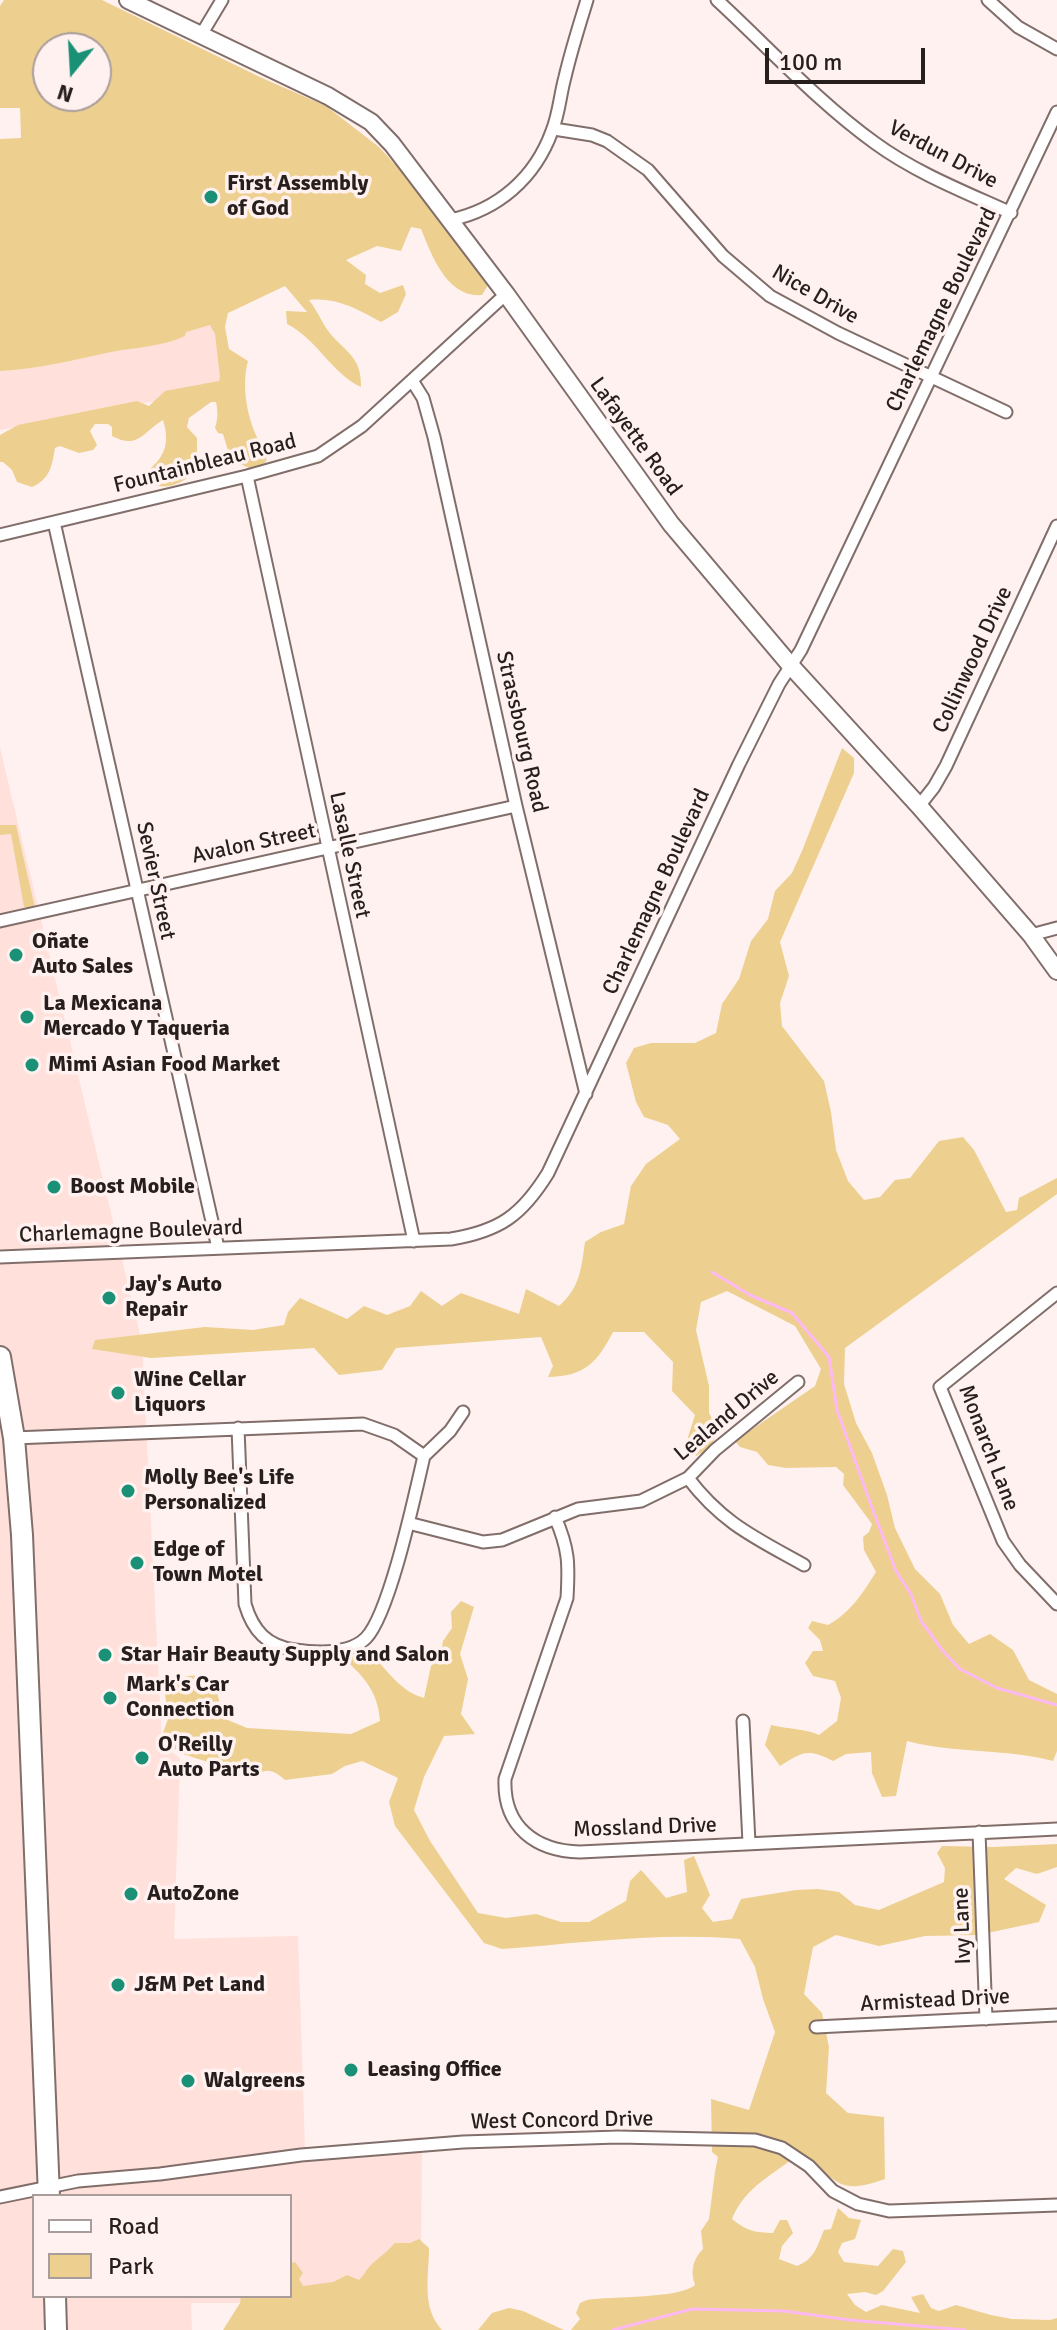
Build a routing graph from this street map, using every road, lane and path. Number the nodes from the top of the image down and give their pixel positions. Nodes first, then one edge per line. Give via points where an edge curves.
1 (128, 0) edge
2 (222, 0) edge
3 (587, 0) edge
4 (717, 0) edge
5 (988, 0) edge
6 (201, 35) junction
7 (1057, 49) edge
8 (1057, 112) edge
9 (554, 129) junction
10 (1011, 213) junction
11 (450, 220) junction
12 (506, 294) junction
13 (932, 377) junction
14 (413, 382) junction
15 (1006, 412) dead end
16 (247, 476) junction
17 (54, 522) junction
18 (1057, 526) edge
19 (0, 535) edge
20 (791, 666) junction
21 (516, 806) junction
22 (919, 806) junction
23 (327, 848) junction
24 (137, 890) junction
25 (0, 921) edge
26 (1057, 928) edge
27 (1031, 935) junction
28 (1057, 971) edge
29 (586, 1094) junction
30 (414, 1241) junction
31 (218, 1248) junction
32 (0, 1257) edge
33 (1057, 1293) edge
34 (0, 1357) edge
35 (798, 1382) dead end
36 (463, 1412) dead end
37 (238, 1428) junction
38 (14, 1438) junction
39 (424, 1456) junction
40 (688, 1478) junction
41 (555, 1517) junction
42 (408, 1523) junction
43 (804, 1565) dead end
44 (1057, 1604) edge
45 (743, 1721) dead end
46 (1057, 1829) edge
47 (979, 1832) junction
48 (749, 1843) junction
49 (1057, 2015) edge
50 (986, 2019) junction
51 (816, 2027) dead end
52 (49, 2192) edge
53 (0, 2197) edge
54 (1057, 2205) edge
55 (55, 2298) edge
56 (56, 2330) edge

1 - 6 main road, Lafayette Road
2 - 6 street
3 - 9 street
4 - 10 street, Verdun Drive via 874,143
5 - 7 street via 1018,27
6 - 11 main road, Lafayette Road via 371,122
8 - 10 street, Charlemagne Boulevard
9 - 11 street via 529,174 506,197 474,215
9 - 13 street, Nice Drive via 607,141 648,170 723,256 770,296
10 - 13 street, Charlemagne Boulevard
11 - 12 main road, Lafayette Road
12 - 14 street, Fountainbleau Road
12 - 20 main road, Lafayette Road via 667,518
13 - 15 street, Nice Drive
13 - 20 street, Charlemagne Boulevard
14 - 16 street, Fountainbleau Road via 318,456
14 - 21 street, Strassbourg Road via 436,444
16 - 17 street, Fountainbleau Road
16 - 23 street, Lasalle Street
17 - 19 street, Fountainbleau Road
17 - 24 street, Sevier Street
18 - 22 street, Collinwood Drive via 946,766
20 - 22 main road, Lafayette Road
20 - 29 street, Charlemagne Boulevard via 739,764
21 - 23 street, Avalon Street
21 - 29 street, Strassbourg Road
22 - 27 main road, Lafayette Road
23 - 24 street, Avalon Street
23 - 30 street, Lasalle Street
24 - 25 street, Avalon Street
24 - 31 street, Sevier Street
26 - 27 street
27 - 28 main road, Lafayette Road
29 - 30 street, Charlemagne Boulevard via 548,1173 512,1217 471,1236
30 - 31 street, Charlemagne Boulevard
31 - 32 street, Charlemagne Boulevard
33 - 44 street, Monarch Lane via 940,1387 1003,1541
34 - 38 highway
35 - 40 street, Lealand Drive
36 - 39 street
37 - 38 street
37 - 39 street via 363,1424 394,1435
37 - 42 street via 245,1604 250,1623 271,1643 320,1651 349,1648 365,1639 377,1622
38 - 52 highway via 26,1608
39 - 42 street
40 - 41 street, Lealand Drive via 641,1501
40 - 43 street via 709,1505 739,1529
41 - 42 street, Lealand Drive via 502,1540 483,1542
41 - 48 street, Mossland Drive via 566,1543 567,1598 505,1779 507,1802 518,1826 531,1839 562,1851
45 - 48 street
46 - 47 street, Mossland Drive
47 - 48 street, Mossland Drive
47 - 50 street, Ivy Lane
49 - 50 street, Armistead Drive
50 - 51 street, Armistead Drive
52 - 53 street, West Concord Drive
52 - 54 street, West Concord Drive via 78,2181 315,2154 618,2137 755,2140 782,2148 839,2194 889,2211
55 - 56 highway

